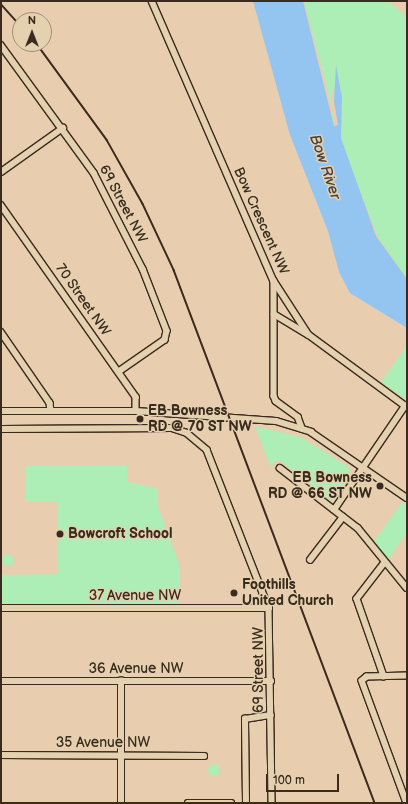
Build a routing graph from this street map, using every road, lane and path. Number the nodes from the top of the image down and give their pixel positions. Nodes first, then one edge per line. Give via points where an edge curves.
1 (152, 1) edge
2 (1, 45) edge
3 (63, 128) junction
4 (1, 172) edge
5 (1, 205) edge
6 (274, 281) junction
7 (274, 314) junction
8 (1, 332) edge
9 (309, 335) junction
10 (119, 372) junction
11 (406, 407) edge
12 (1, 411) edge
13 (51, 411) junction
14 (136, 411) junction
15 (302, 428) junction
16 (1, 429) edge
17 (363, 467) junction
18 (280, 468) dead end
19 (407, 498) edge
20 (334, 510) junction
21 (343, 517) junction
22 (310, 560) dead end
23 (384, 564) junction
24 (407, 588) edge
25 (1, 608) edge
26 (268, 608) junction
27 (384, 676) junction
28 (407, 676) edge
29 (1, 681) edge
30 (121, 681) junction
31 (271, 681) junction
32 (271, 715) junction
33 (1, 755) edge
34 (121, 755) junction
35 (204, 756) dead end
36 (405, 793) edge
37 (121, 803) edge
38 (188, 803) edge
39 (231, 803) edge
40 (246, 803) edge
41 (272, 803) edge
42 (407, 803) edge

1 - 6 street, Bow Crescent NW
2 - 3 street, 69 Street NW
3 - 4 street
3 - 10 street, 69 Street NW via 119,219 167,331 165,340
5 - 10 street, 70 Street NW
6 - 7 street
6 - 9 street, Bow Crescent NW
7 - 9 street
7 - 15 street via 274,396 276,401 298,417
8 - 13 street via 50,403
9 - 11 street, Bow Crescent NW
10 - 14 street, 70 Street NW via 136,397
11 - 17 street
12 - 13 street
13 - 14 street
14 - 15 street via 190,417 259,418
15 - 17 street
16 - 26 street, 69 Street NW via 167,428 192,436 213,459
17 - 19 street
17 - 20 street
18 - 20 street
20 - 21 street
21 - 22 street
21 - 23 street via 362,532
23 - 24 street
23 - 27 street via 357,599
25 - 26 street, 37 Avenue NW
26 - 31 street, 69 Street NW
27 - 28 street
27 - 36 street via 367,677 362,681
29 - 30 street, 36 Avenue NW
30 - 31 street, 36 Avenue NW
30 - 34 street
31 - 32 street, 69 Street NW
32 - 40 street via 245,720
32 - 41 street, 69 Street NW
33 - 34 street, 35 Avenue NW
34 - 35 street, 35 Avenue NW
34 - 37 street
36 - 42 street
38 - 39 street

